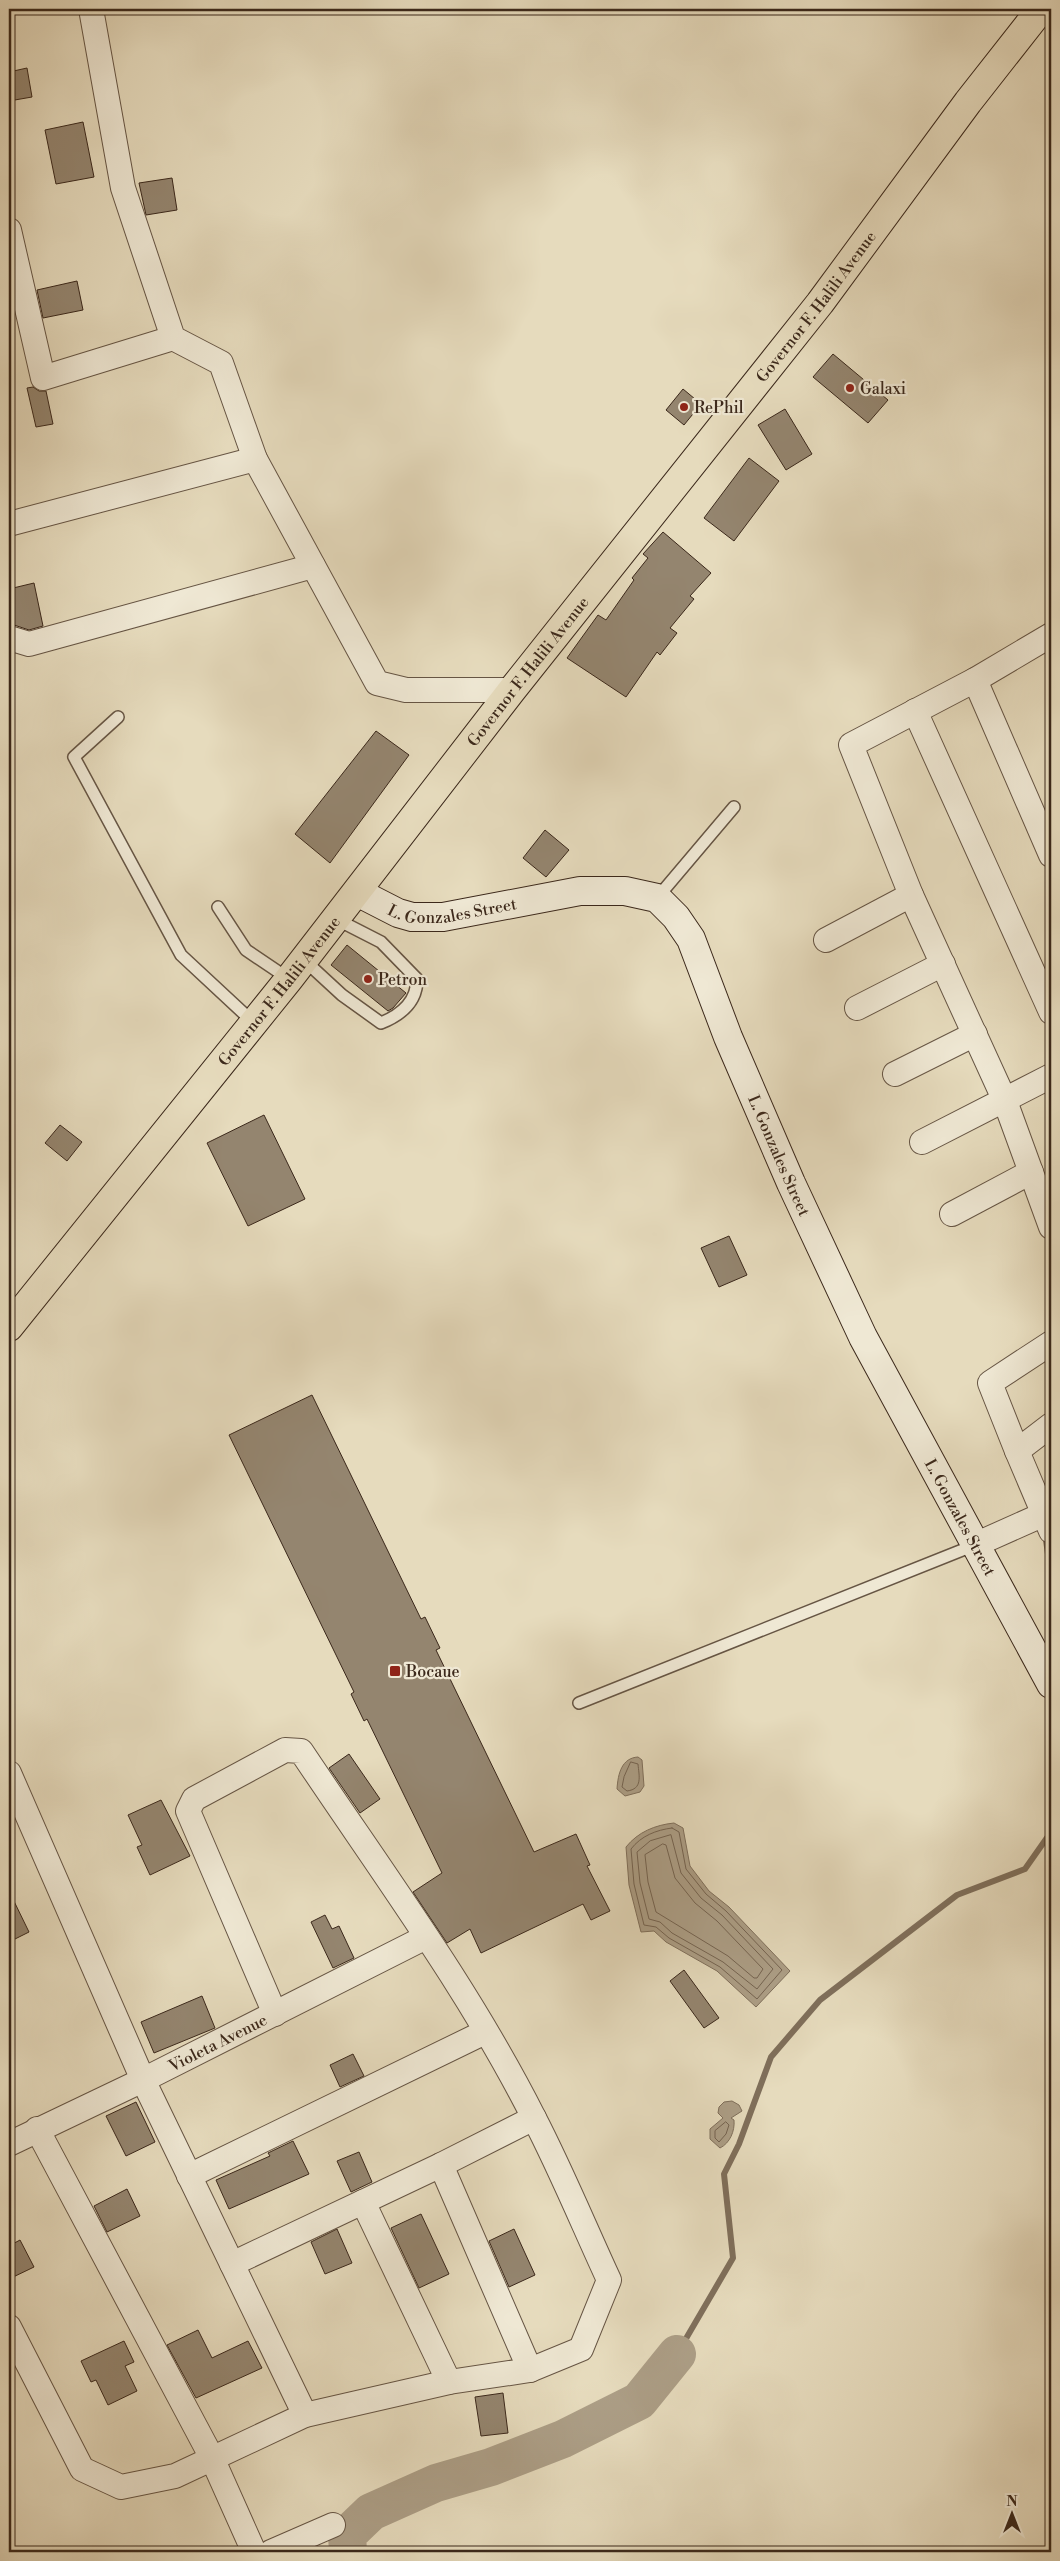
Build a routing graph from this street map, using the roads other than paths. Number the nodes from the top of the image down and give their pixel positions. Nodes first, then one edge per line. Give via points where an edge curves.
1 (91, 9) edge
2 (1041, 9) edge
3 (9, 230) edge
4 (173, 338) junction
5 (254, 459) junction
6 (9, 524) edge
7 (313, 566) junction
8 (9, 638) edge
9 (1050, 640) edge
10 (975, 680) junction
11 (512, 690) junction
12 (915, 711) junction
13 (118, 717) dead end
14 (734, 807) dead end
15 (1051, 856) edge
16 (357, 892) junction
17 (910, 894) junction
18 (657, 898) junction
19 (218, 907) dead end
20 (336, 919) junction
21 (826, 940) dead end
22 (943, 964) junction
23 (296, 969) junction
24 (857, 1008) dead end
25 (1051, 1012) edge
26 (253, 1022) junction
27 (975, 1034) junction
28 (895, 1074) dead end
29 (1051, 1076) edge
30 (1004, 1101) junction
31 (922, 1142) dead end
32 (1031, 1172) junction
33 (952, 1214) dead end
34 (1051, 1227) edge
35 (9, 1328) edge
36 (1051, 1343) edge
37 (1051, 1425) edge
38 (1017, 1451) junction
39 (1049, 1519) edge
40 (977, 1544) junction
41 (1051, 1684) edge
42 (579, 1703) dead end
43 (9, 1773) edge
44 (426, 1937) junction
45 (275, 2014) junction
46 (485, 2032) junction
47 (143, 2080) junction
48 (534, 2118) junction
49 (37, 2129) junction
50 (9, 2144) edge
51 (441, 2165) junction
52 (189, 2176) junction
53 (363, 2202) junction
54 (232, 2264) junction
55 (9, 2327) edge
56 (530, 2370) junction
57 (449, 2382) junction
58 (305, 2415) junction
59 (212, 2458) junction
60 (334, 2525) dead end
61 (254, 2552) edge
62 (271, 2552) edge

1 - 4 street via 123,188
2 - 11 main road, Governor F. Halili Avenue via 820,303
3 - 4 street via 43,378
4 - 5 street via 221,363
5 - 6 street
5 - 7 street
7 - 8 street via 28,644
7 - 11 street via 377,683 406,690
9 - 10 street
10 - 12 street
10 - 15 street
11 - 16 main road, Governor F. Halili Avenue
12 - 17 street via 851,745
12 - 25 street
13 - 26 lane via 74,758 181,955
14 - 18 lane
16 - 18 street, L. Gonzales Street via 412,917 443,917 580,891 625,891
16 - 20 main road, Governor F. Halili Avenue
17 - 21 street
17 - 22 street
18 - 40 street, L. Gonzales Street via 691,939 728,1037 787,1174 863,1337
19 - 23 lane via 246,950
20 - 23 main road, Governor F. Halili Avenue
20 - 23 lane via 381,942 418,979 417,993 396,1017 380,1023 342,995
22 - 24 street
22 - 27 street
23 - 26 main road, Governor F. Halili Avenue
26 - 35 main road, Governor F. Halili Avenue
27 - 28 street
27 - 30 street
29 - 30 street
30 - 31 street
30 - 32 street
32 - 33 street
32 - 34 street
36 - 38 street via 990,1383
37 - 38 street
38 - 39 street
39 - 40 street
40 - 41 street, L. Gonzales Street
40 - 42 lane
43 - 47 street
44 - 45 street, Violeta Avenue
44 - 45 street via 301,1751 285,1750 194,1799 188,1811
44 - 46 street
45 - 47 street, Violeta Avenue
46 - 48 street
46 - 52 street
47 - 49 street, Violeta Avenue
47 - 52 street
48 - 51 street
48 - 56 street via 608,2280 581,2349
49 - 50 street, Violeta Avenue
49 - 59 street
51 - 53 street
51 - 56 street
52 - 54 street
53 - 54 street
53 - 57 street
54 - 58 street
55 - 59 street via 82,2469 121,2487 175,2476
56 - 57 street
57 - 58 street
58 - 59 street
59 - 61 street
60 - 62 street

